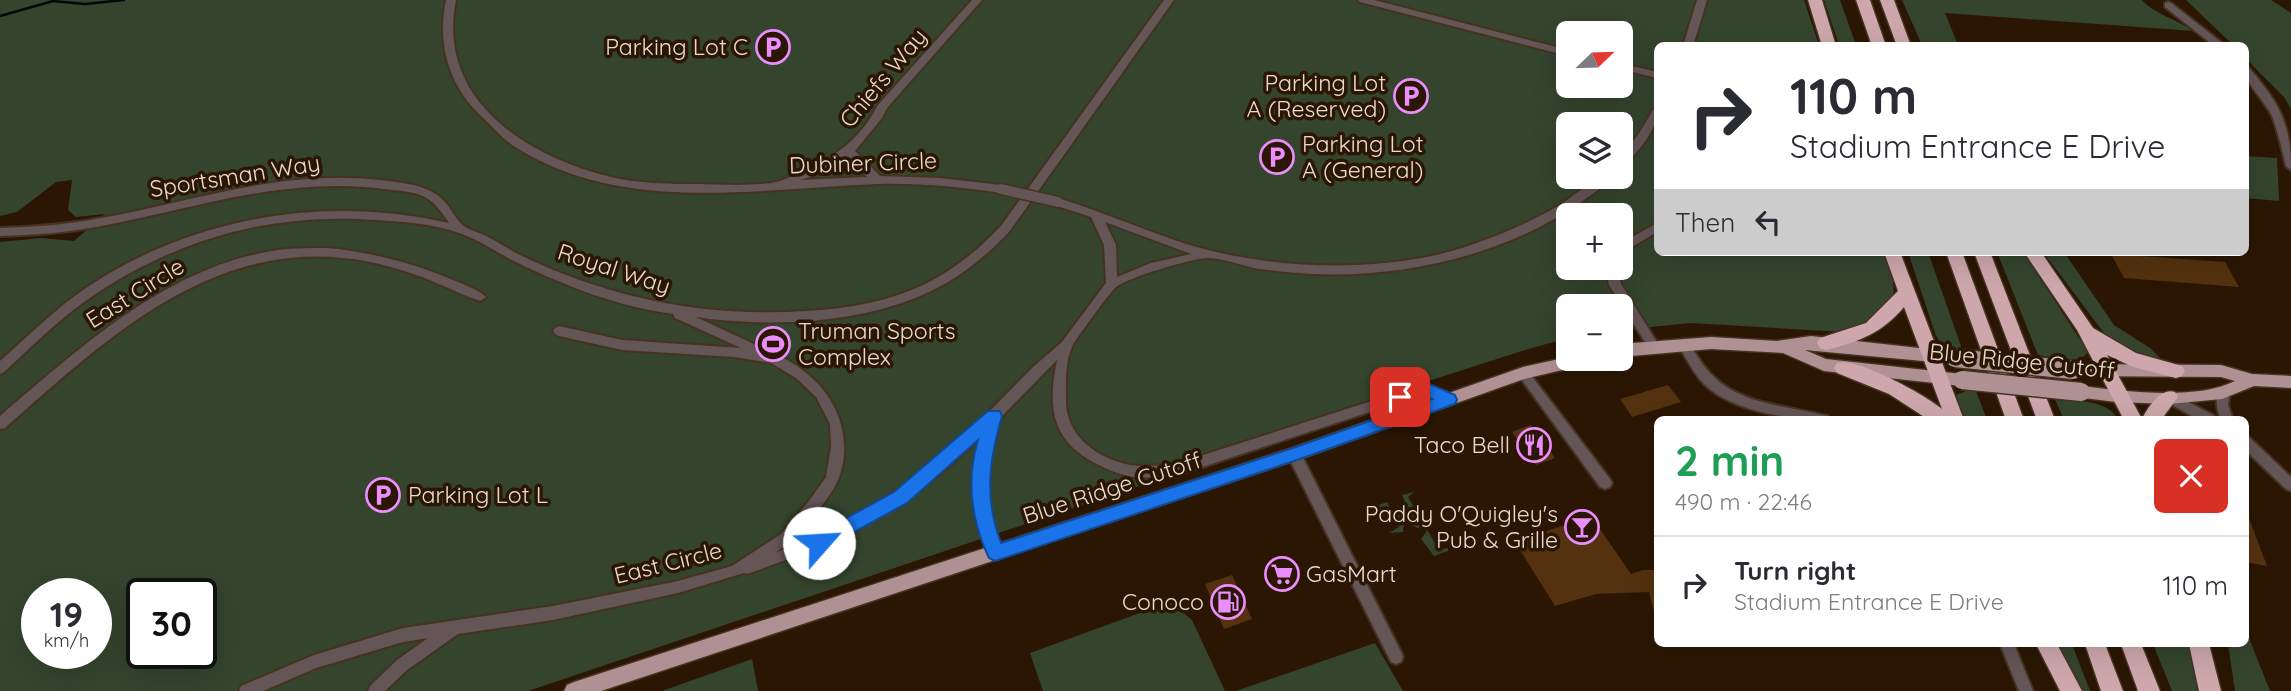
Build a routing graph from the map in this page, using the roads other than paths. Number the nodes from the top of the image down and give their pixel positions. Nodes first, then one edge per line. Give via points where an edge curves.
1 (452, 0) edge
2 (977, 0) edge
3 (1169, 0) edge
4 (1363, 0) edge
5 (1702, 0) edge
6 (1815, 0) edge
7 (1863, 0) edge
8 (1886, 0) edge
9 (2168, 5) dead end
10 (1903, 41) edge
11 (1689, 42) edge
12 (1828, 42) edge
13 (1879, 42) edge
14 (2216, 42) edge
15 (1556, 50) edge
16 (1633, 69) edge
17 (1654, 74) edge
18 (2249, 74) edge
19 (1654, 117) edge
20 (1633, 148) edge
21 (849, 150) junction
22 (2291, 166) edge
23 (877, 180) junction
24 (773, 187) junction
25 (1001, 189) joint
26 (1590, 189) edge
27 (1095, 212) junction
28 (1654, 229) edge
29 (461, 230) junction
30 (0, 232) edge
31 (1633, 242) edge
32 (1208, 254) junction
33 (1893, 256) edge
34 (1955, 256) edge
35 (1984, 256) edge
36 (2035, 256) edge
37 (1614, 280) edge
38 (1112, 284) junction
39 (1906, 293) junction
40 (480, 297) dead end
41 (667, 310) junction
42 (559, 331) dead end
43 (2086, 332) junction
44 (1826, 343) junction
45 (1684, 344) junction
46 (1066, 345) junction
47 (1654, 347) junction
48 (1633, 349) edge
49 (1789, 349) junction
50 (1930, 354) junction
51 (774, 359) junction
52 (1556, 366) edge
53 (1843, 368) junction
54 (0, 369) edge
55 (2176, 371) junction
56 (2106, 372) junction
57 (1523, 373) junction
58 (1939, 377) junction
59 (2252, 380) junction
60 (2291, 382) edge
61 (2224, 393) junction
62 (2120, 397) junction
63 (2169, 397) junction
64 (1449, 400) junction
65 (994, 416) junction
66 (1806, 416) edge
67 (1937, 416) edge
68 (1954, 416) edge
69 (2014, 416) edge
70 (2044, 416) edge
71 (2131, 416) edge
72 (2153, 416) edge
73 (2203, 416) edge
74 (2226, 416) edge
75 (0, 424) edge
76 (2249, 446) edge
77 (1294, 454) junction
78 (1605, 483) dead end
79 (2291, 485) edge
80 (995, 553) junction
81 (736, 571) junction
82 (457, 626) junction
83 (2008, 647) edge
84 (2048, 647) edge
85 (2096, 647) edge
86 (2132, 647) edge
87 (2200, 647) edge
88 (1396, 657) dead end
89 (246, 691) edge
90 (375, 691) edge
91 (574, 691) edge
92 (2026, 691) edge
93 (2071, 691) edge
94 (2112, 691) edge
95 (2149, 691) edge
96 (2210, 691) edge

1 - 24 street, Dubiner Circle via 447,33 456,76 490,122 521,146 577,172 631,184
2 - 21 street, Chiefs Way
3 - 41 street, Royal Way via 1005,229 982,254 943,280 897,300 792,317
4 - 15 street
5 - 11 street
6 - 12 highway
7 - 13 highway
8 - 10 highway
9 - 14 street
16 - 17 street
18 - 22 street via 2280,117
19 - 20 street
21 - 23 street, Chiefs Way
21 - 24 street, Chiefs Way via 824,167
23 - 24 street, Dubiner Circle
23 - 25 street, Dubiner Circle via 950,181
25 - 27 street, Dubiner Circle, bridge
26 - 32 street, Dubiner Circle via 1522,231 1417,264 1315,269
27 - 32 street, Dubiner Circle
27 - 38 street via 1110,245
28 - 31 street
29 - 30 street, Sportsman Way via 430,195 339,180 264,188 53,230
29 - 41 street, Royal Way via 594,290
29 - 54 street, Royal Way via 360,215 309,215 264,220 215,233 119,274 78,300
32 - 38 street via 1154,266
33 - 39 highway
34 - 69 highway
35 - 70 highway
36 - 43 highway
37 - 47 street
38 - 46 street
39 - 44 highway via 1861,336
39 - 50 highway
40 - 75 street, East Circle via 444,280 356,255 308,252 251,261 157,300 91,347
41 - 51 street, East Circle
42 - 51 street, East Circle via 622,345
43 - 55 highway via 2139,364
43 - 56 highway
44 - 49 main road, Blue Ridge Cutoff
44 - 50 main road, Blue Ridge Cutoff
45 - 47 main road, Blue Ridge Cutoff
45 - 49 main road, Blue Ridge Cutoff
45 - 66 street via 1704,374 1738,400
46 - 64 street via 1058,390 1062,423 1089,454 1132,471 1172,471 1425,388
46 - 65 street
47 - 48 main road, Blue Ridge Cutoff
49 - 53 main road, Blue Ridge Cutoff via 1817,364
50 - 56 main road, Blue Ridge Cutoff, bridge
50 - 58 highway
51 - 81 street, East Circle via 821,393 836,424 838,447 832,479 814,505 786,538
52 - 57 main road, Blue Ridge Cutoff
53 - 58 main road, Blue Ridge Cutoff
53 - 67 highway via 1917,399
55 - 56 main road, Blue Ridge Cutoff
55 - 59 main road, Blue Ridge Cutoff via 2221,371
56 - 62 highway
57 - 64 main road, Blue Ridge Cutoff
57 - 78 street
58 - 62 main road, Blue Ridge Cutoff, bridge
58 - 68 highway
59 - 60 main road, Blue Ridge Cutoff
59 - 61 main road, Blue Ridge Cutoff
61 - 63 main road, Blue Ridge Cutoff
61 - 74 street
62 - 63 main road, Blue Ridge Cutoff
62 - 71 highway
63 - 72 highway
63 - 73 street
64 - 77 main road, Blue Ridge Cutoff
65 - 80 street via 979,485 983,521
65 - 81 street via 901,498 794,554
76 - 79 street
77 - 80 main road, Blue Ridge Cutoff
77 - 88 street
80 - 91 main road, Blue Ridge Cutoff
81 - 82 street, East Circle via 553,613
82 - 89 street, East Circle via 403,635 314,662
82 - 90 street, East Circle via 402,664
83 - 92 street
84 - 93 highway
85 - 94 highway
86 - 95 highway
87 - 96 highway

